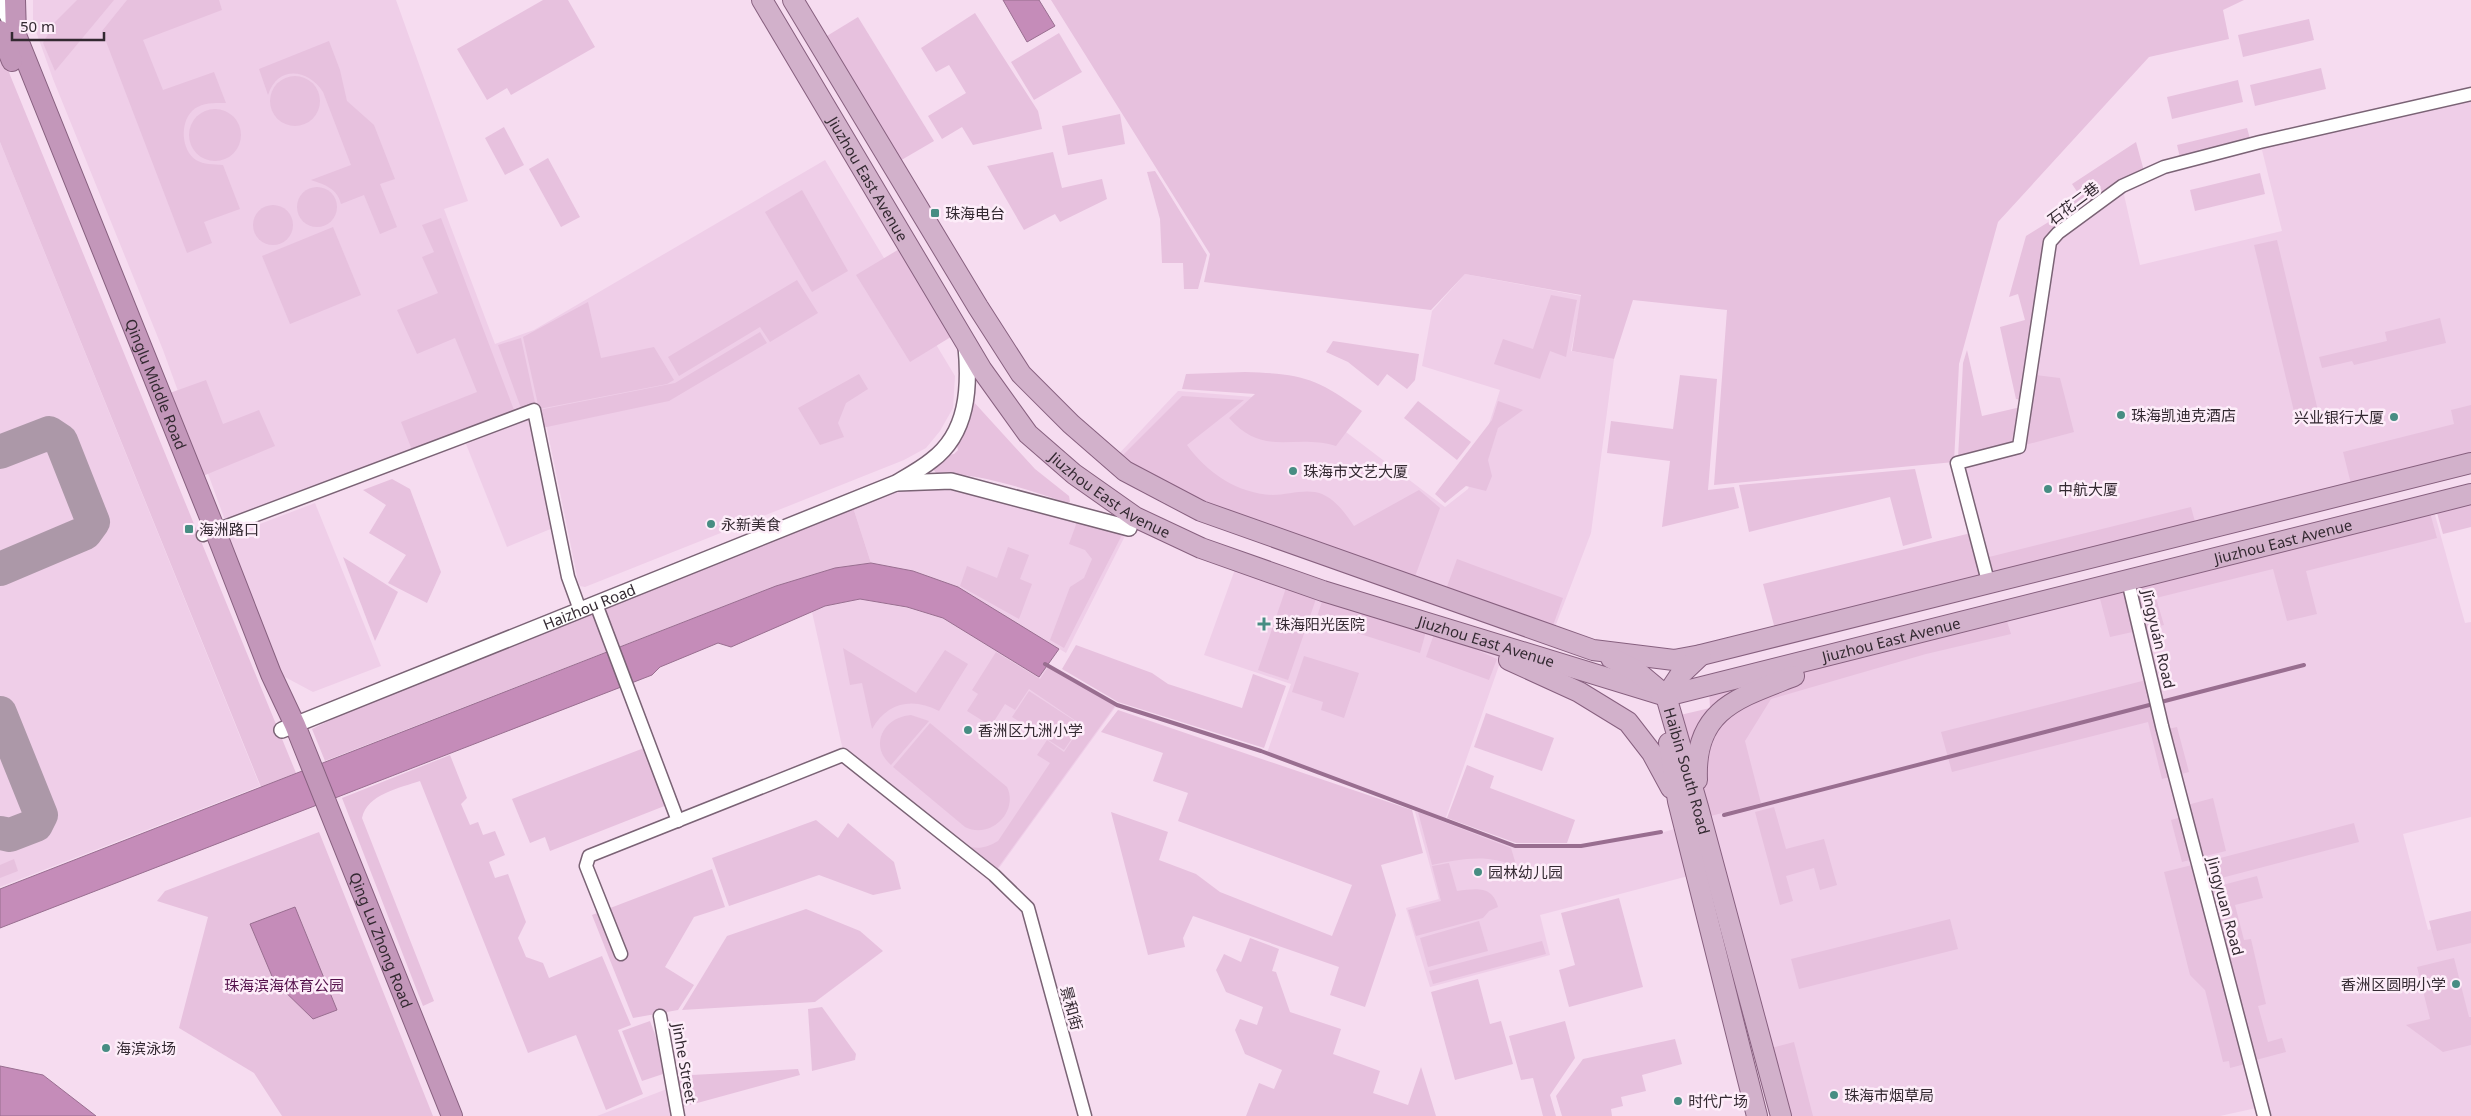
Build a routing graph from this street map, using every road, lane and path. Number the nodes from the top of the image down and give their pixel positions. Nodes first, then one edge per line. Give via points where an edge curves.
1 (15, 0) edge
2 (762, 0) edge
3 (793, 0) edge
4 (0, 1) edge
5 (8, 33) edge
6 (2471, 94) edge
7 (966, 346) junction
8 (2471, 463) edge
9 (896, 483) junction
10 (2471, 494) edge
11 (1129, 528) dead end
12 (210, 532) junction
13 (2128, 581) junction
14 (1989, 585) junction
15 (596, 604) junction
16 (580, 610) junction
17 (1433, 625) junction
18 (1875, 644) junction
19 (1594, 650) junction
20 (1701, 655) junction
21 (1666, 696) junction
22 (2157, 701) joint
23 (288, 727) junction
24 (304, 768) joint
25 (1678, 801) junction
26 (1698, 807) junction
27 (321, 810) junction
28 (678, 821) junction
29 (621, 954) dead end
30 (660, 1016) dead end
31 (437, 1116) edge
32 (452, 1116) edge
33 (678, 1116) edge
34 (1085, 1116) edge
35 (1757, 1116) edge
36 (1781, 1116) edge
37 (2264, 1116) edge

1 - 5 highway, Qinglu Middle Road
2 - 7 main road, Jiuzhou East Avenue
3 - 19 main road, Jiuzhou East Avenue via 1021,374 1071,424 1126,471 1201,511
4 - 5 street
5 - 12 highway, Qinglu Middle Road
6 - 14 street, 石花二巷 via 2164,167 2122,186 2058,232 2050,242 2019,448 1957,463
7 - 9 street via 968,396 957,428 933,460
7 - 17 main road, Jiuzhou East Avenue via 1028,434 1074,474 1135,517 1201,548
8 - 14 main road, Jiuzhou East Avenue
9 - 11 street via 951,481
9 - 15 street, Haizhou Road
10 - 13 main road, Jiuzhou East Avenue
12 - 16 street via 534,410 568,577
12 - 23 highway, Qinglu Middle Road via 271,674
13 - 18 main road, Jiuzhou East Avenue
13 - 22 street, Jǐngyuán Road
14 - 20 main road, Jiuzhou East Avenue
15 - 16 street, Haizhou Road
15 - 28 street
16 - 23 street, Haizhou Road
17 - 21 main road, Jiuzhou East Avenue
17 - 25 main road via 1579,692 1628,722 1652,754
18 - 21 main road, Jiuzhou East Avenue
18 - 26 main road via 1766,687 1715,715 1701,737
19 - 20 main road, Jiuzhou East Avenue via 1674,660
19 - 21 main road via 1635,670
20 - 21 main road via 1680,675
21 - 25 main road, Haibin South Road via 1664,716
21 - 26 main road, Haibin South Road
22 - 37 street, Jingyuan Road
23 - 24 highway, Qinglu Middle Road
24 - 27 highway, Qing Lu Zhong Road
25 - 35 main road, Haibin South Road
26 - 36 main road, Haibin South Road
27 - 31 highway, Qing Lu Zhong Road
27 - 32 highway, Qing Lu Zhong Road
28 - 29 street via 588,856 586,866
28 - 34 street, 景和街 via 843,756 994,875 1028,908
30 - 33 street, Jinhe Street

